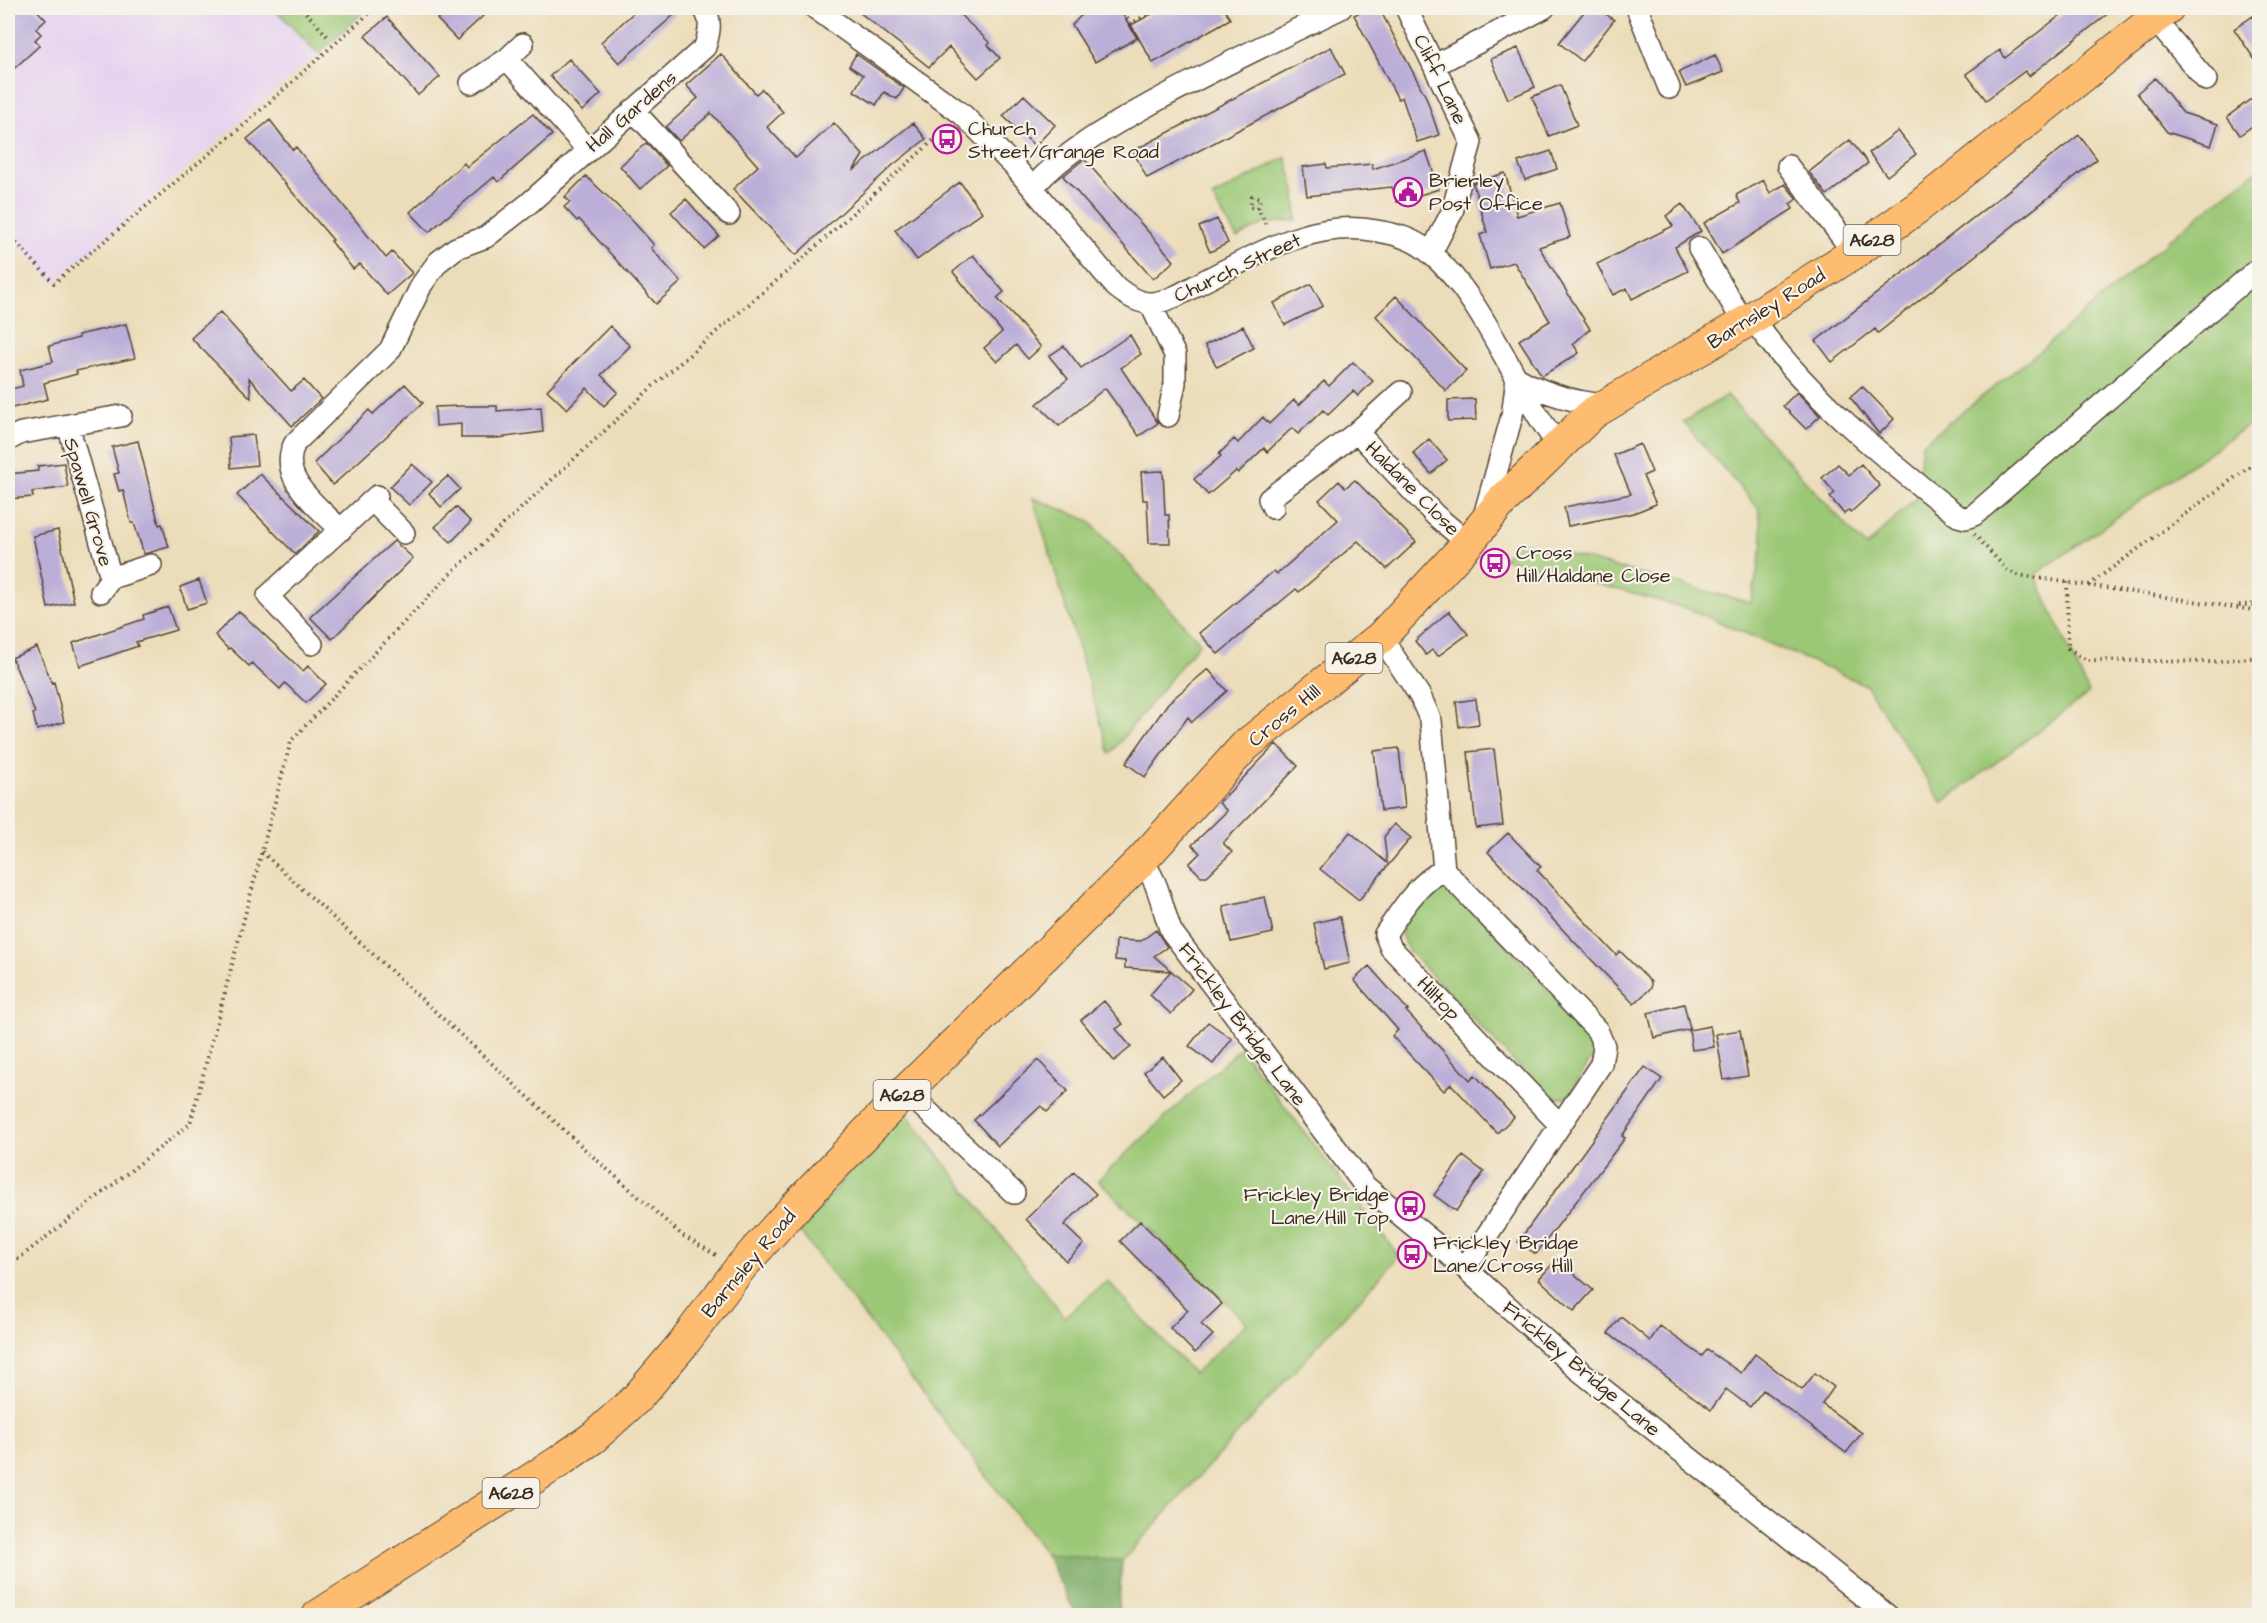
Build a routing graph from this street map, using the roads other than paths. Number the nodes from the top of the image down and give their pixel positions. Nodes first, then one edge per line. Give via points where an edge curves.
1 (703, 8) edge
2 (815, 8) edge
3 (1341, 8) edge
4 (1406, 8) edge
5 (1544, 8) edge
6 (1637, 8) edge
7 (2161, 13) edge
8 (523, 44) dead end
9 (507, 59) junction
10 (1435, 65) junction
11 (2206, 80) dead end
12 (471, 83) dead end
13 (1669, 88) dead end
14 (633, 110) junction
15 (587, 149) junction
16 (1788, 166) dead end
17 (1033, 187) junction
18 (729, 214) dead end
19 (1700, 248) dead end
20 (1431, 253) junction
21 (1854, 253) junction
22 (2259, 267) edge
23 (1150, 303) junction
24 (1748, 320) junction
25 (1517, 378) junction
26 (1401, 392) dead end
27 (1605, 405) junction
28 (121, 416) dead end
29 (1168, 416) dead end
30 (68, 425) junction
31 (1852, 428) junction
32 (1357, 432) junction
33 (8, 441) edge
34 (1558, 445) junction
35 (1856, 458) dead end
36 (1273, 508) dead end
37 (341, 530) junction
38 (404, 534) dead end
39 (1475, 534) junction
40 (152, 565) dead end
41 (1381, 637) junction
42 (312, 644) dead end
43 (1141, 861) junction
44 (1444, 870) junction
45 (906, 1091) junction
46 (1559, 1124) junction
47 (1014, 1193) dead end
48 (1466, 1268) junction
49 (318, 1616) edge
50 (1888, 1616) edge

1 - 14 street, Hall Gardens via 708,13 710,32 705,47
2 - 17 street, Church Street via 962,114
3 - 17 street via 1112,125 1049,169
4 - 10 street, Cliff Lane
5 - 10 street
6 - 13 street
7 - 11 street
7 - 21 highway, Barnsley Road / A628 via 1917,208
8 - 9 street
9 - 12 street
9 - 15 street
10 - 20 street, Cliff Lane via 1471,142 1452,212
14 - 15 street, Hall Gardens
14 - 18 street
15 - 37 street, Hall Gardens via 486,237 456,248 438,262 422,284 390,350 295,443 289,461 292,477
16 - 21 street
17 - 23 street, Church Street via 1116,287 1130,297
19 - 24 street
20 - 23 street, Church Street via 1400,235 1357,227 1314,232 1277,244 1170,299
20 - 25 street, Church Street via 1457,281
21 - 24 highway, Barnsley Road / A628
22 - 31 street via 1974,515 1958,516
23 - 29 street via 1175,355 1175,383
24 - 27 highway, Barnsley Road / A628
24 - 31 street
25 - 27 street via 1576,402
25 - 34 street, Church Street via 1541,424
25 - 39 street via 1512,416
26 - 32 street, Haldane Close
27 - 34 highway, Barnsley Road / A628
28 - 30 street, Spawell Grove
30 - 33 street, Spawell Grove via 21,432
30 - 40 street, Spawell Grove via 106,585
31 - 35 street via 1858,443
32 - 36 street, Haldane Close via 1269,499
32 - 39 street, Haldane Close via 1436,515
34 - 39 highway, Cross Hill / A628
37 - 38 street via 375,498
37 - 42 street via 268,596
39 - 41 highway, Cross Hill / A628
41 - 43 highway, Cross Hill / A628 via 1245,746
41 - 44 street via 1420,696 1431,721
43 - 45 highway, Barnsley Road / A628
43 - 48 street, Frickley Bridge Lane via 1154,877 1171,931 1365,1186
44 - 46 street via 1597,1030 1604,1046 1601,1064
44 - 46 street, Hilltop via 1429,876 1396,917 1385,934 1391,948
45 - 47 street
45 - 49 highway, Barnsley Road / A628 via 740,1268 645,1389 594,1437
46 - 48 street
48 - 50 street, Frickley Bridge Lane via 1575,1367

